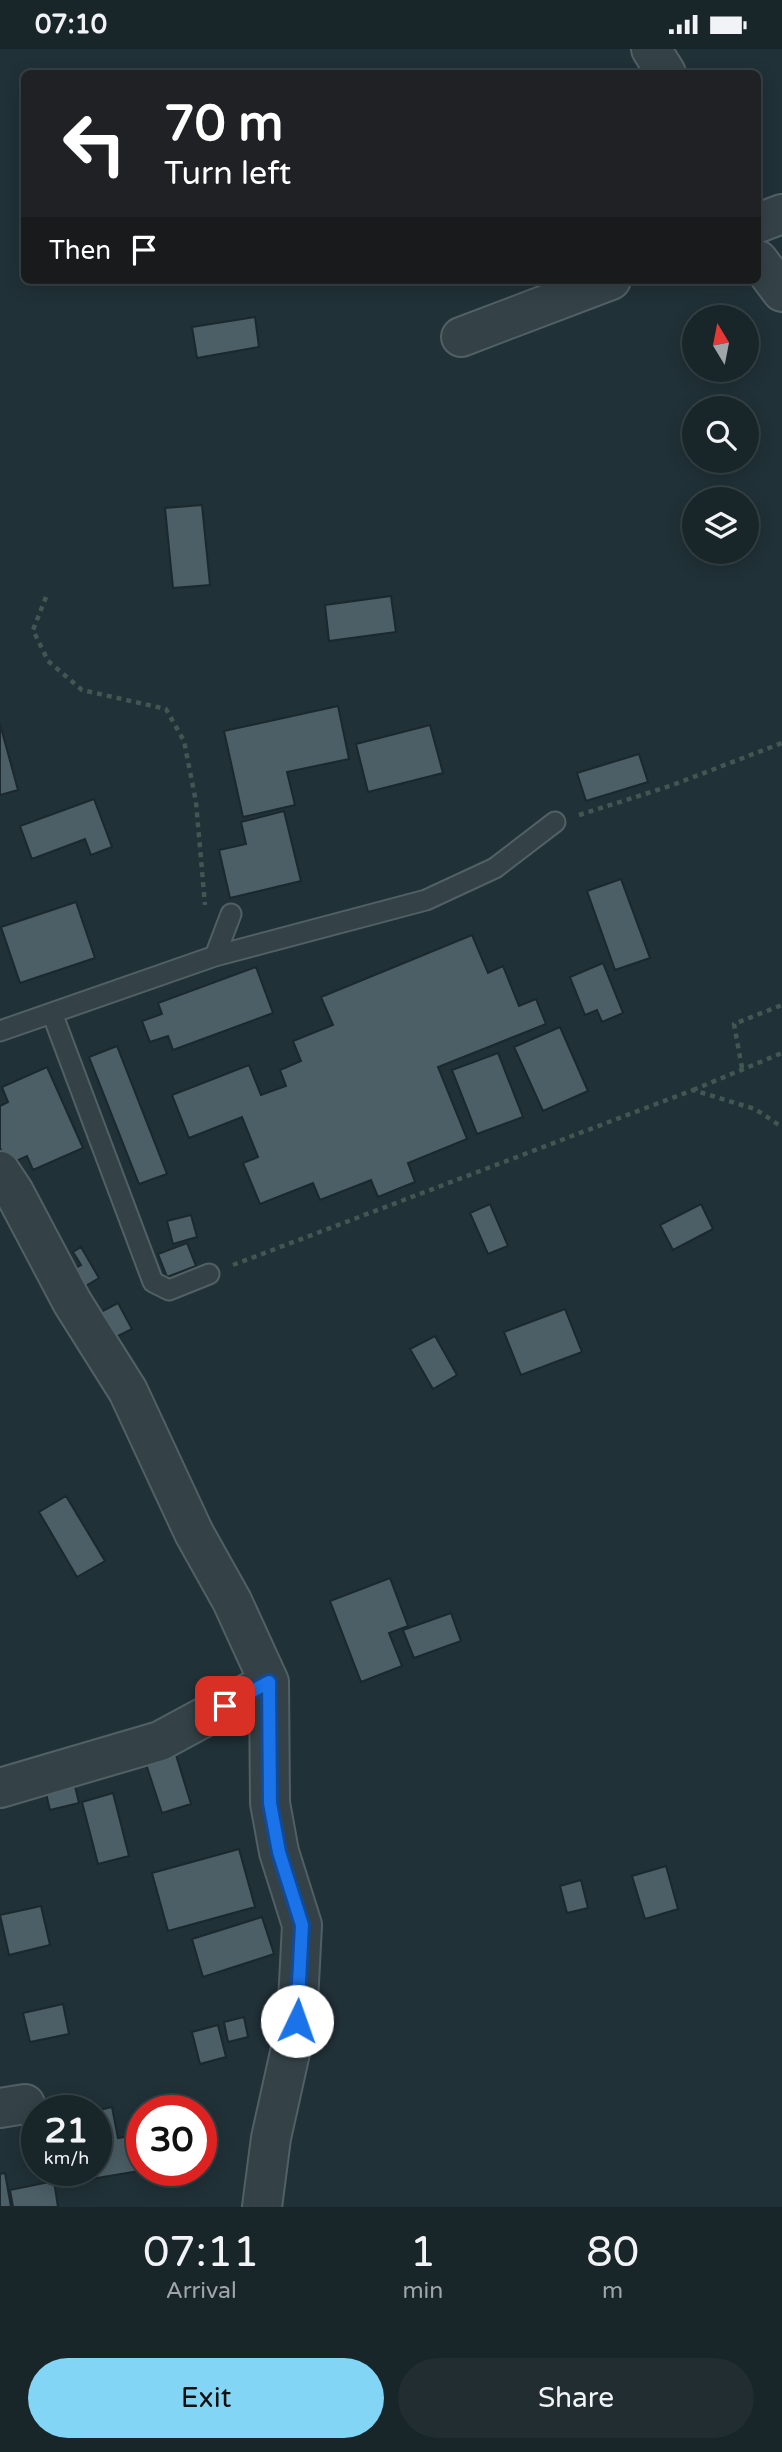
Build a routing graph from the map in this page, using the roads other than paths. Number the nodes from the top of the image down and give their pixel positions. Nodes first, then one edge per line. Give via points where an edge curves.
1 (651, 49) edge
2 (664, 70) edge
3 (761, 264) edge
4 (600, 284) edge
5 (782, 292) edge
6 (461, 337) dead end
7 (555, 823) road end
8 (231, 913) dead end
9 (215, 956) junction
10 (52, 1013) junction
11 (0, 1031) edge
12 (0, 1171) edge
13 (209, 1275) road end
14 (269, 1682) junction
15 (0, 1788) edge
16 (262, 2207) edge

1 - 2 street
3 - 5 street
4 - 6 street
7 - 9 lane via 495,868 426,900
8 - 9 lane
9 - 10 lane
10 - 11 lane
10 - 13 lane via 153,1282 169,1290
12 - 14 street via 72,1302 128,1391
14 - 15 street via 160,1741
14 - 16 street via 270,1803 279,1852 302,1925 297,2021 271,2138

